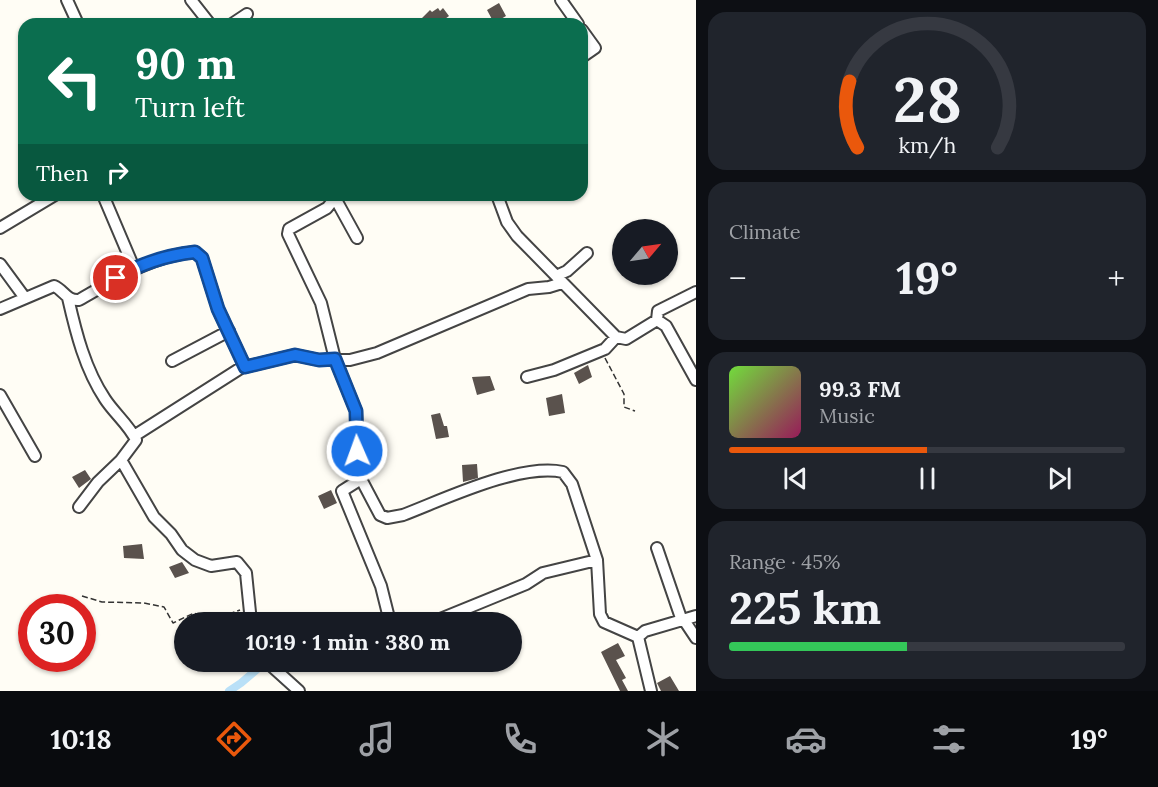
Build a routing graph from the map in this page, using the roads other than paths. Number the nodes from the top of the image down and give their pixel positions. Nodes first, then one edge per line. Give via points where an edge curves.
1 (67, 0) edge
2 (191, 0) edge
3 (561, 0) edge
4 (247, 14) dead end
5 (75, 18) edge
6 (205, 18) edge
7 (241, 18) edge
8 (574, 18) edge
9 (588, 38) edge
10 (588, 53) edge
11 (45, 201) edge
12 (106, 201) edge
13 (334, 201) edge
14 (340, 201) edge
15 (499, 201) edge
16 (0, 228) edge
17 (357, 238) dead end
18 (587, 253) dead end
19 (0, 264) edge
20 (134, 268) junction
21 (559, 279) junction
22 (696, 292) edge
23 (25, 298) junction
24 (68, 298) junction
25 (0, 309) edge
26 (657, 320) junction
27 (229, 331) junction
28 (616, 337) junction
29 (335, 359) junction
30 (172, 361) dead end
31 (243, 366) junction
32 (527, 377) dead end
33 (696, 380) edge
34 (0, 395) edge
35 (134, 436) junction
36 (35, 456) dead end
37 (121, 460) junction
38 (361, 479) junction
39 (79, 507) dead end
40 (657, 548) dead end
41 (597, 560) junction
42 (250, 612) edge
43 (388, 612) edge
44 (457, 612) edge
45 (696, 616) edge
46 (683, 620) junction
47 (638, 637) junction
48 (696, 638) edge
49 (278, 672) edge
50 (299, 691) edge
51 (651, 691) edge

1 - 5 street
2 - 6 street
3 - 8 street
4 - 7 street
9 - 10 street via 595,48
11 - 16 street
12 - 20 street
13 - 29 street via 289,229 288,234 321,303
14 - 17 street
15 - 21 street via 517,236
18 - 21 street
19 - 23 street
20 - 24 street via 79,300
20 - 27 street via 195,252 202,258
21 - 28 street
21 - 29 street via 549,287 528,289 377,353 350,360
22 - 26 street via 658,311
23 - 24 street via 54,286
23 - 25 street
24 - 35 street via 76,334 94,379
26 - 28 street via 626,339
26 - 33 street via 666,326
27 - 30 street
27 - 31 street
28 - 32 street via 606,349
29 - 31 street via 295,355
29 - 38 street via 356,411
31 - 35 street
34 - 36 street
35 - 37 street via 134,444
37 - 39 street
37 - 42 street via 154,517 182,550 211,566 237,562 246,573
38 - 41 street via 380,515 387,518 502,478 551,470 563,472 572,484
38 - 43 street via 342,491 381,586
40 - 46 street
41 - 44 street via 543,573
41 - 47 street via 599,606 604,622
45 - 46 street
46 - 47 street via 645,631
46 - 48 street
47 - 51 street
49 - 50 street

